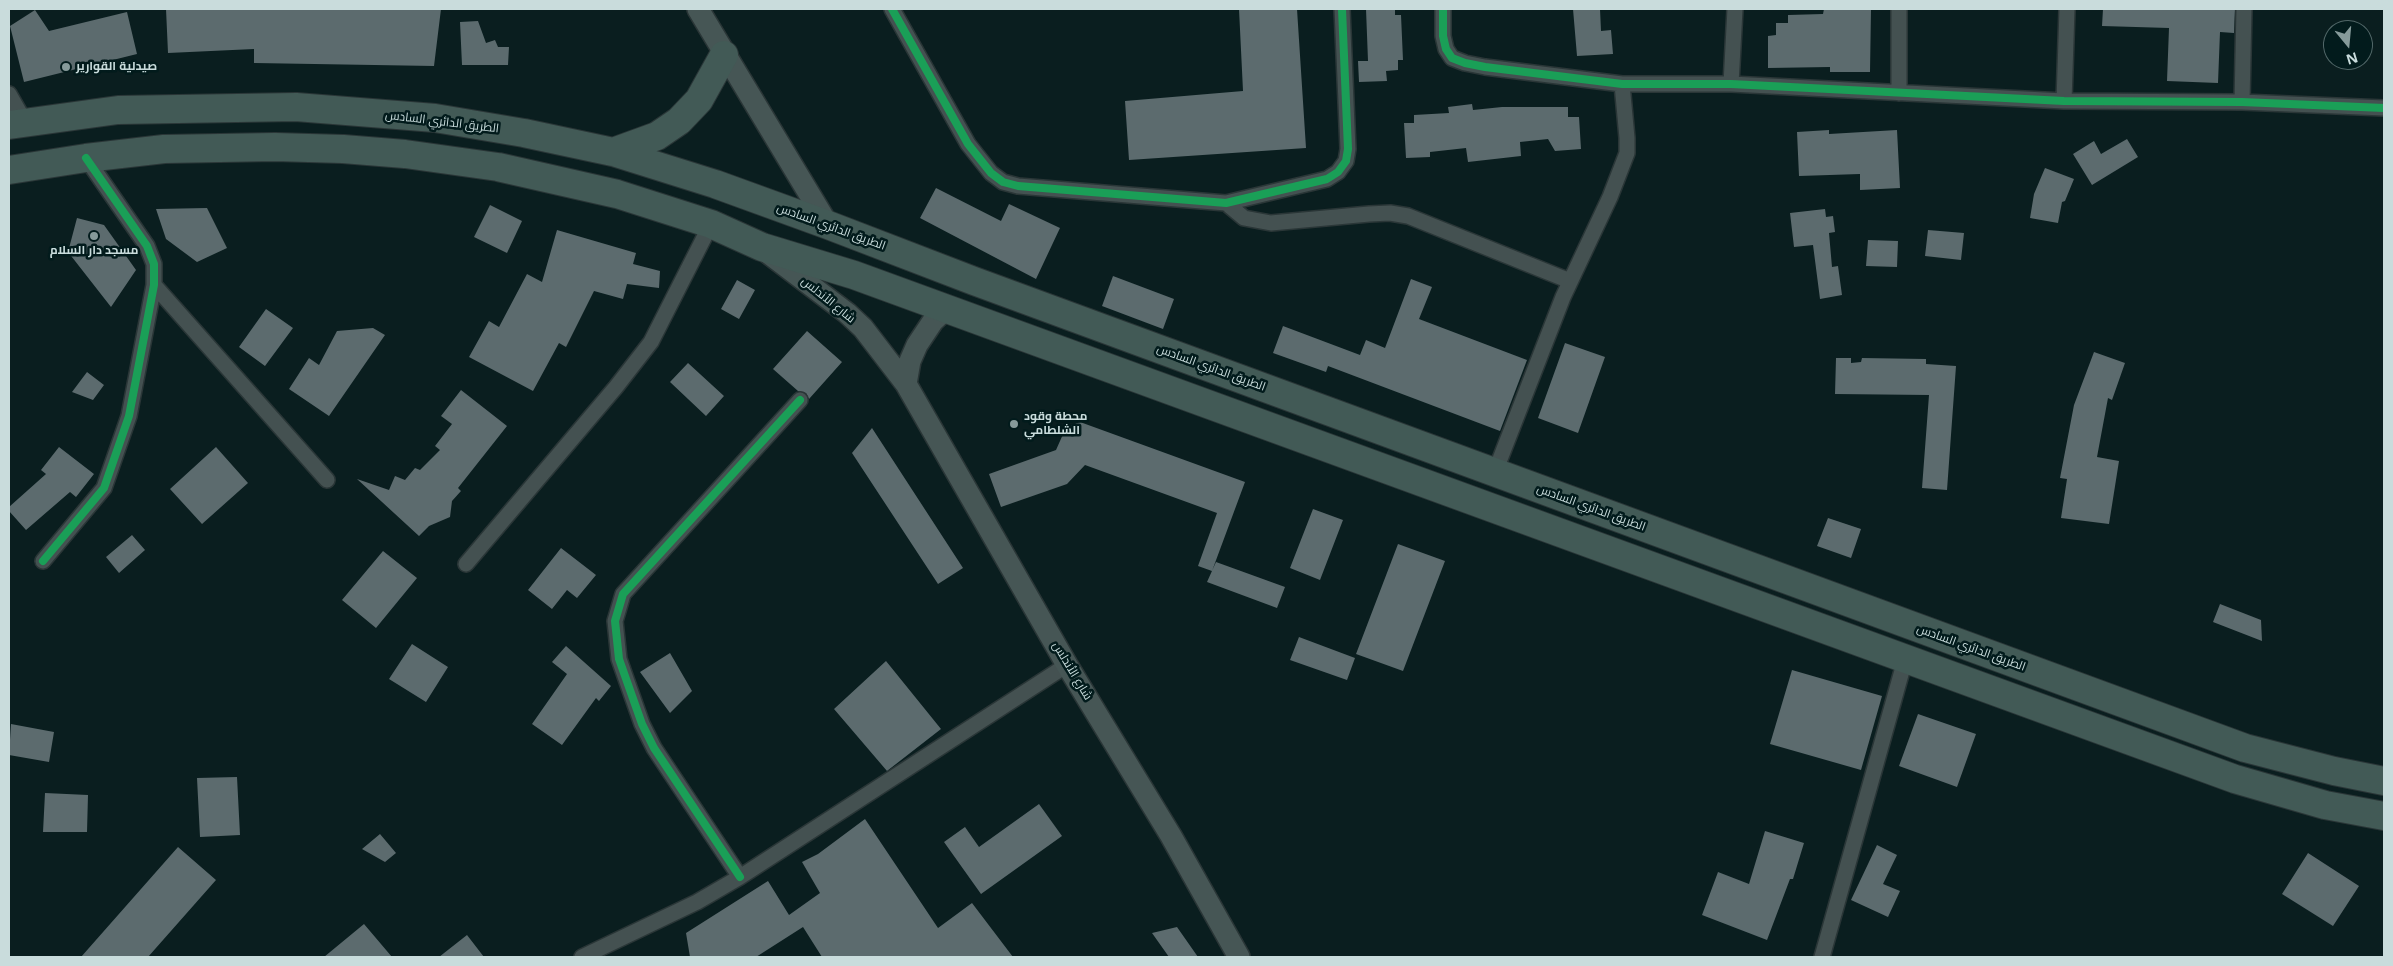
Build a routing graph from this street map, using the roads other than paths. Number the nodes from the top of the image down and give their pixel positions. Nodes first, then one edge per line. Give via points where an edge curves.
1 (698, 9) edge
2 (892, 9) edge
3 (1342, 9) edge
4 (1442, 9) edge
5 (1735, 9) edge
6 (1899, 9) edge
7 (2067, 9) edge
8 (2244, 9) edge
9 (724, 55) junction
10 (1622, 84) junction
11 (1732, 84) junction
12 (1899, 93) junction
13 (9, 94) edge
14 (2064, 101) junction
15 (2242, 102) junction
16 (2384, 108) edge
17 (17, 123) edge
18 (613, 152) junction
19 (86, 158) junction
20 (9, 170) edge
21 (1226, 203) junction
22 (711, 224) junction
23 (828, 225) junction
24 (762, 248) junction
25 (1570, 281) junction
26 (154, 285) junction
27 (946, 310) junction
28 (906, 384) junction
29 (800, 400) dead end
30 (1495, 472) junction
31 (326, 480) dead end
32 (43, 561) dead end
33 (466, 564) dead end
34 (1974, 648) junction
35 (1905, 660) junction
36 (1067, 664) junction
37 (1960, 680) junction
38 (2384, 781) edge
39 (2384, 816) edge
40 (740, 877) junction
41 (582, 957) edge
42 (1239, 957) edge
43 (1822, 957) edge

1 - 9 main road
2 - 21 street via 968,144 991,173 1003,182 1018,186
3 - 21 street via 1346,161 1327,179
4 - 10 street via 1446,49 1452,58 1466,64
5 - 11 street
6 - 12 street
7 - 14 street
8 - 15 street
9 - 18 highway via 699,100 679,121 657,136
9 - 23 main road
10 - 11 street
10 - 25 street via 1627,153
11 - 12 street
12 - 14 street
13 - 17 street
14 - 15 street
15 - 16 street
17 - 18 highway, الطريق الدائري السادس via 118,110 296,107 435,118 524,132
18 - 23 highway, الطريق الدائري السادس
19 - 20 highway
19 - 22 highway via 164,149 275,147 405,154 498,167 554,179 617,194
19 - 26 street via 147,246 154,264
21 - 25 street via 1244,218 1263,223 1390,213 1408,216
22 - 24 highway
22 - 33 street via 651,342
23 - 30 highway, الطريق الدائري السادس
24 - 27 highway via 854,275
24 - 28 main road, شارع الأندلس via 847,313
25 - 30 street
26 - 31 street
26 - 32 street via 129,416 104,488
27 - 28 main road via 933,321 917,345
27 - 35 highway
28 - 36 main road, شارع الأندلس
29 - 40 street via 623,594 615,621 619,659 642,724 654,748
30 - 34 highway, الطريق الدائري السادس
34 - 37 highway
34 - 38 highway, الطريق الدائري السادس via 2245,748
35 - 37 highway
35 - 43 street
36 - 40 street
36 - 42 main road, شارع الأندلس via 1171,836
37 - 39 highway via 2235,779 2325,806
40 - 41 street via 697,902

